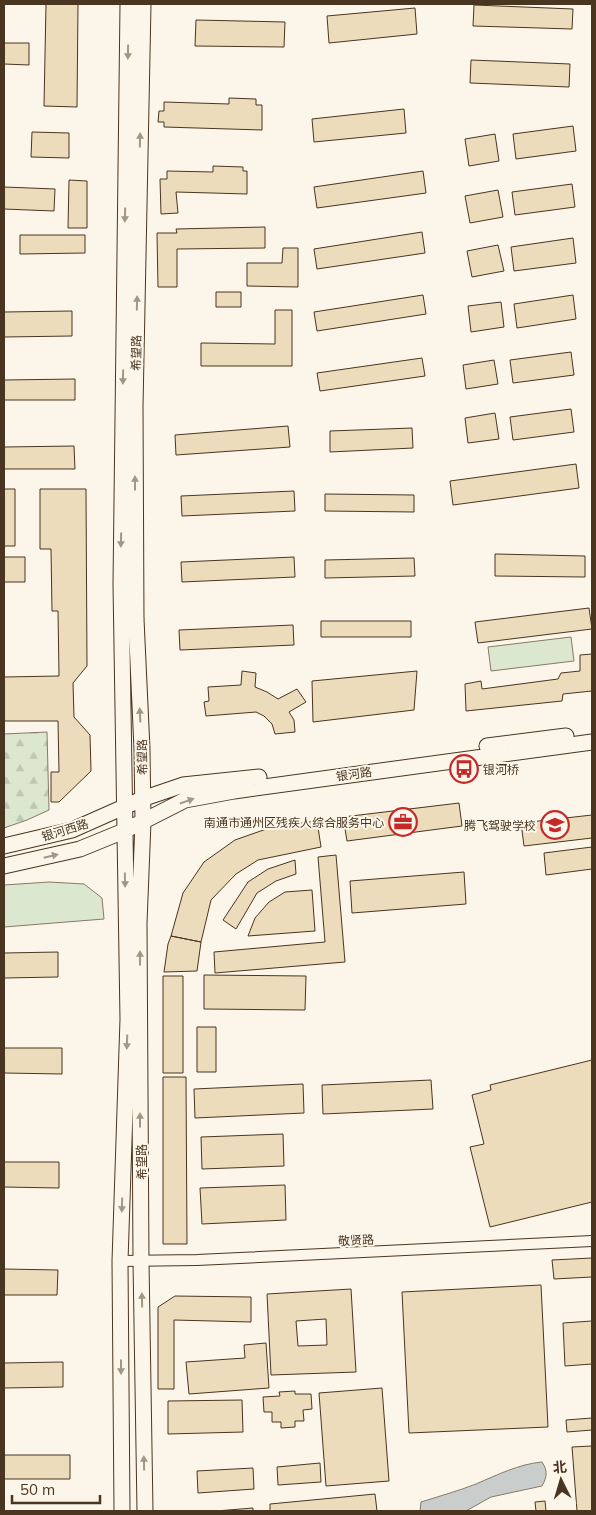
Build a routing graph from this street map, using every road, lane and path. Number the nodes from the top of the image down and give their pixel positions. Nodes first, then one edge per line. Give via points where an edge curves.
1 (128, 4) edge
2 (143, 4) edge
3 (592, 733) edge
4 (592, 742) edge
5 (142, 799) junction
6 (125, 808) junction
7 (143, 822) junction
8 (124, 831) junction
9 (4, 846) edge
10 (4, 866) edge
11 (592, 1241) edge
12 (120, 1261) junction
13 (141, 1262) junction
14 (122, 1511) edge
15 (145, 1511) edge

1 -> 6 main road, 希望路 via 120,584
5 -> 2 main road, 希望路 via 136,619 135,407
3 - 5 main road, 银河路 via 183,785
7 -> 4 main road, 银河路 via 185,800 234,791
5 - 6 main road, 银河路
5 - 7 main road, 希望路
6 - 8 main road, 希望路
6 - 9 main road, 银河西路 via 72,830
7 - 8 main road, 银河路
13 -> 7 main road, 希望路 via 139,923
10 -> 8 main road, 银河西路 via 80,849
8 -> 12 main road, 希望路 via 128,1019
11 - 13 street, 敬贤路
12 - 13 street, 敬贤路
12 -> 14 main road, 希望路
15 -> 13 main road, 希望路

